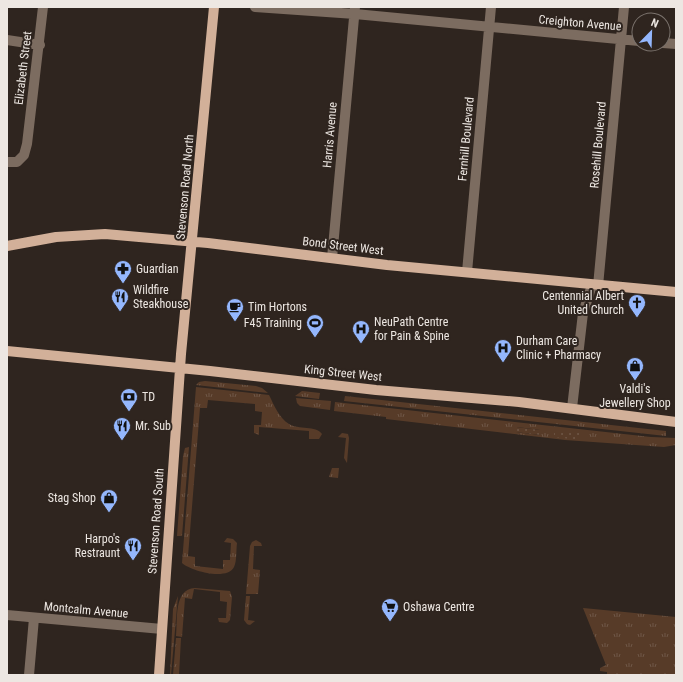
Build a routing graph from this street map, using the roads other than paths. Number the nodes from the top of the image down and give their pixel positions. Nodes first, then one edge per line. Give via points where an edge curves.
1 (43, 7) edge
2 (214, 7) edge
3 (255, 7) edge
4 (491, 7) edge
5 (624, 7) edge
6 (355, 11) edge
7 (489, 27) junction
8 (621, 39) junction
9 (7, 40) edge
10 (631, 40) edge
11 (40, 45) junction
12 (7, 162) edge
13 (192, 242) junction
14 (7, 246) edge
15 (332, 258) junction
16 (468, 272) junction
17 (595, 285) junction
18 (676, 292) edge
19 (7, 351) edge
20 (180, 368) junction
21 (572, 408) junction
22 (676, 422) edge
23 (7, 615) edge
24 (34, 618) junction
25 (162, 629) junction
26 (29, 675) edge
27 (159, 675) edge

1 - 11 street, Elizabeth Street
2 - 13 main road, Stevenson Road North
3 - 6 street, Creighton Avenue
4 - 7 street, Fernhill Boulevard
5 - 8 street, Rosehill Boulevard
6 - 7 street, Creighton Avenue
6 - 15 street, Harris Avenue
7 - 8 street, Creighton Avenue
7 - 16 street, Fernhill Boulevard
8 - 10 street, Creighton Avenue
8 - 17 street, Rosehill Boulevard
9 - 11 street
11 - 12 street, Elizabeth Street via 24,155 17,162
13 - 14 main road, Bond Street West via 105,234 56,236
13 - 15 main road, Bond Street West
13 - 20 main road, Stevenson Road North
15 - 16 main road, Bond Street West
16 - 17 main road, Bond Street West
17 - 18 main road, Bond Street West
17 - 21 street, Rosehill Boulevard via 583,313
19 - 20 main road, King Street West
20 - 21 main road, King Street West
20 - 25 main road, Stevenson Road South
21 - 22 main road, King Street West
23 - 24 street, Montcalm Avenue
24 - 25 street, Montcalm Avenue
24 - 26 street
25 - 27 main road, Stevenson Road South

